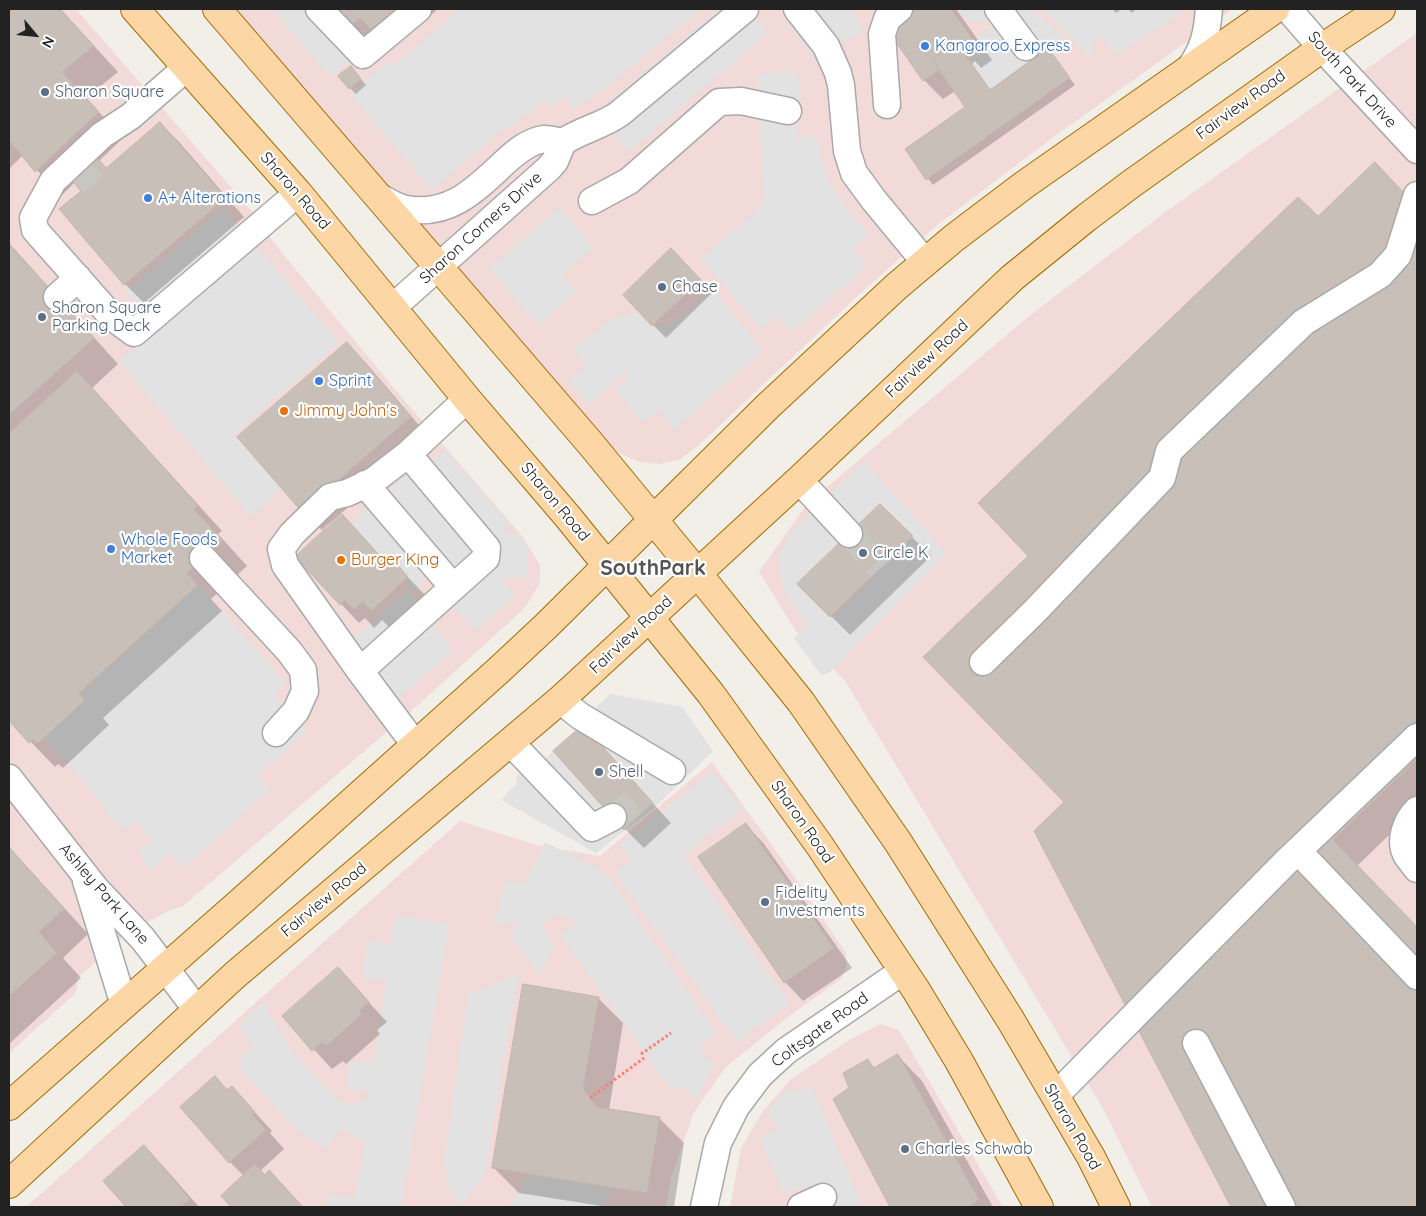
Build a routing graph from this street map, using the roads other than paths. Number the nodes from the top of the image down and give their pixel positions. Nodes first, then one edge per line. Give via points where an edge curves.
1 (135, 9) edge
2 (217, 9) edge
3 (319, 9) edge
4 (418, 9) edge
5 (745, 9) edge
6 (797, 9) edge
7 (899, 9) edge
8 (998, 9) edge
9 (1209, 9) edge
10 (1275, 9) edge
11 (1288, 9) edge
12 (1381, 9) edge
13 (1026, 47) dead end
14 (1322, 48) junction
15 (186, 68) junction
16 (1189, 69) junction
17 (888, 104) dead end
18 (788, 110) dead end
19 (131, 116) junction
20 (563, 142) junction
21 (1417, 150) edge
22 (100, 161) tunnel mouth
23 (75, 184) tunnel mouth
24 (298, 193) junction
25 (1417, 195) edge
26 (378, 196) junction
27 (592, 201) dead end
28 (41, 204) junction
29 (925, 262) junction
30 (438, 267) junction
31 (78, 278) junction
32 (57, 297) dead end
33 (392, 308) junction
34 (467, 399) junction
35 (408, 454) junction
36 (799, 480) junction
37 (365, 484) junction
38 (653, 519) junction
39 (849, 534) tunnel mouth
40 (203, 558) dead end
41 (608, 565) junction
42 (698, 574) junction
43 (453, 587) junction
44 (651, 618) junction
45 (983, 662) dead end
46 (360, 671) junction
47 (560, 700) junction
48 (276, 733) dead end
49 (1417, 737) edge
50 (511, 743) junction
51 (416, 746) junction
52 (672, 771) dead end
53 (9, 778) edge
54 (1417, 810) edge
55 (613, 817) tunnel mouth
56 (1298, 850) junction
57 (1417, 869) edge
58 (82, 871) junction
59 (165, 968) junction
60 (903, 971) junction
61 (1417, 976) edge
62 (124, 1005) junction
63 (197, 1010) junction
64 (1196, 1043) dead end
65 (1055, 1096) junction
66 (9, 1106) edge
67 (9, 1184) edge
68 (704, 1207) edge
69 (1039, 1207) edge
70 (1116, 1207) edge
71 (1282, 1207) edge

1 - 15 main road, Sharon Road
2 - 26 main road, Sharon Road
3 - 4 street via 363,55
5 - 20 street via 619,114
6 - 29 street via 826,46 838,73 847,151 854,173
7 - 17 street via 887,19 882,34
8 - 13 street
9 - 16 street via 1202,49
10 - 16 main road
11 - 14 street, South Park Drive
12 - 14 main road, Fairview Road
14 - 21 street, South Park Drive
14 - 36 main road, Fairview Road via 1131,184 1041,253
15 - 19 street
15 - 24 main road, Sharon Road
16 - 29 main road via 1024,185
18 - 27 street via 741,101 719,102 629,181
19 - 22 street via 119,144
19 - 28 street via 102,135 53,181
20 - 26 street, Sharon Corners Drive via 542,139 525,146 448,206 429,210 406,209
20 - 30 street, Sharon Corners Drive via 549,168
23 - 28 street via 64,194
24 - 31 street via 134,333 112,317
24 - 33 main road, Sharon Road
25 - 45 street via 1398,255 1380,275 1304,322 1169,451 1162,478
26 - 30 main road, Sharon Road
28 - 31 street via 32,218 35,230
29 - 38 main road via 835,342
30 - 33 street, Sharon Corners Drive
30 - 38 main road, Sharon Road
31 - 32 street
33 - 34 main road, Sharon Road
34 - 35 street
34 - 41 main road, Sharon Road
35 - 37 street
35 - 43 street via 487,548 486,558
36 - 39 street
36 - 42 main road, Fairview Road
37 - 43 street
37 - 46 street via 330,497 281,549 286,565
38 - 41 main road
38 - 42 main road, Sharon Road
40 - 48 street via 304,670 305,691 296,711
41 - 44 main road, Sharon Road
41 - 51 main road
42 - 44 main road, Fairview Road
42 - 65 main road, Sharon Road via 820,728 898,842
43 - 46 street
44 - 47 main road, Fairview Road
44 - 60 main road, Sharon Road via 711,694 820,846
46 - 51 street
47 - 50 main road, Fairview Road
47 - 52 street via 580,716
49 - 56 street
50 - 55 street via 592,828
50 - 63 main road, Fairview Road
51 - 59 main road
53 - 58 street, Ashley Park Lane
54 - 57 street via 1403,836 1405,854
56 - 61 street
56 - 65 street
58 - 59 street, Ashley Park Lane
58 - 62 street
59 - 62 main road
59 - 63 street, Ashley Park Lane
60 - 68 street, Coltsgate Road via 786,1051 760,1075 736,1107 718,1143
60 - 69 main road, Sharon Road via 964,1069
62 - 66 main road
63 - 67 main road, Fairview Road
64 - 71 street
65 - 70 main road, Sharon Road

